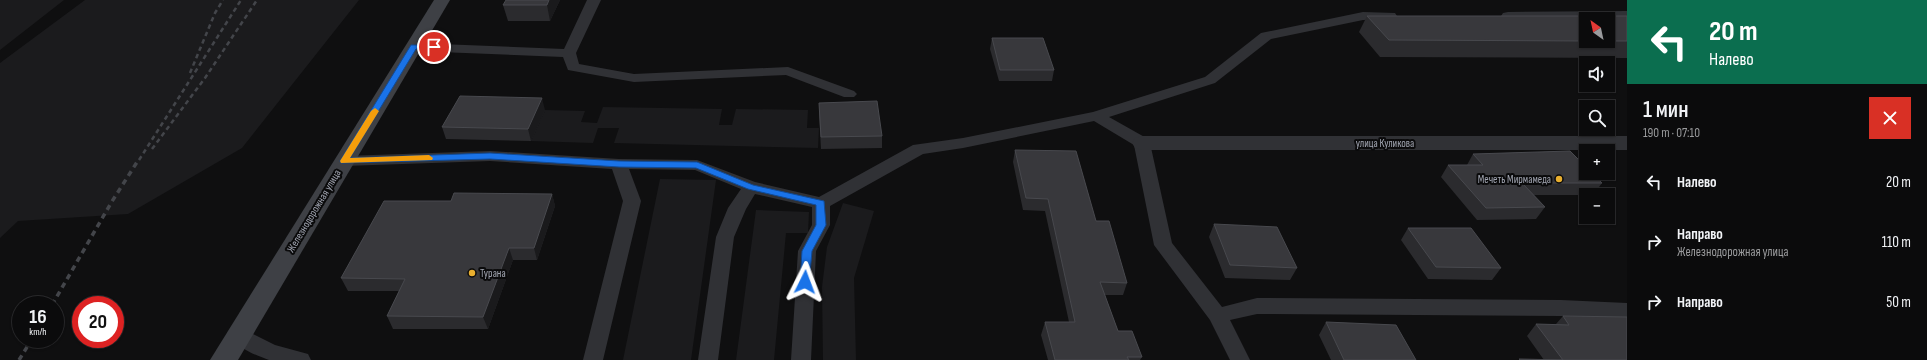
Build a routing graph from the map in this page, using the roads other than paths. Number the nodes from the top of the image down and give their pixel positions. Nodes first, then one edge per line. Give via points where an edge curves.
1 (442, 0) edge
2 (594, 0) edge
3 (1627, 15) edge
4 (1402, 16) edge
5 (1495, 16) edge
6 (414, 47) junction
7 (569, 53) junction
8 (850, 94) dead end
9 (1096, 116) junction
10 (1142, 143) junction
11 (1627, 143) edge
12 (344, 161) junction
13 (619, 164) junction
14 (751, 187) junction
15 (821, 203) junction
16 (1627, 311) edge
17 (1218, 316) junction
18 (239, 335) junction
19 (224, 360) edge
20 (301, 360) edge
21 (593, 360) edge
22 (708, 360) edge
23 (802, 360) edge
24 (1240, 360) edge

1 - 6 main road, Железнодорожная улица
2 - 7 lane
3 - 5 lane
4 - 9 lane via 1363,16 1266,36 1210,80
6 - 7 lane
6 - 12 main road, Железнодорожная улица
7 - 8 lane via 572,67 634,78 788,71
9 - 10 lane
9 - 15 lane via 963,143 919,149
10 - 11 street, улица Куликова
10 - 17 lane via 1163,245
12 - 13 lane via 490,156
12 - 18 main road, Железнодорожная улица
13 - 14 lane via 697,165
13 - 21 lane via 632,201
14 - 15 lane
14 - 22 lane via 737,208 725,237
15 - 23 lane via 821,225 807,251
16 - 17 lane via 1561,308 1257,306
17 - 24 lane
18 - 19 main road, Железнодорожная улица
18 - 20 lane via 270,352

